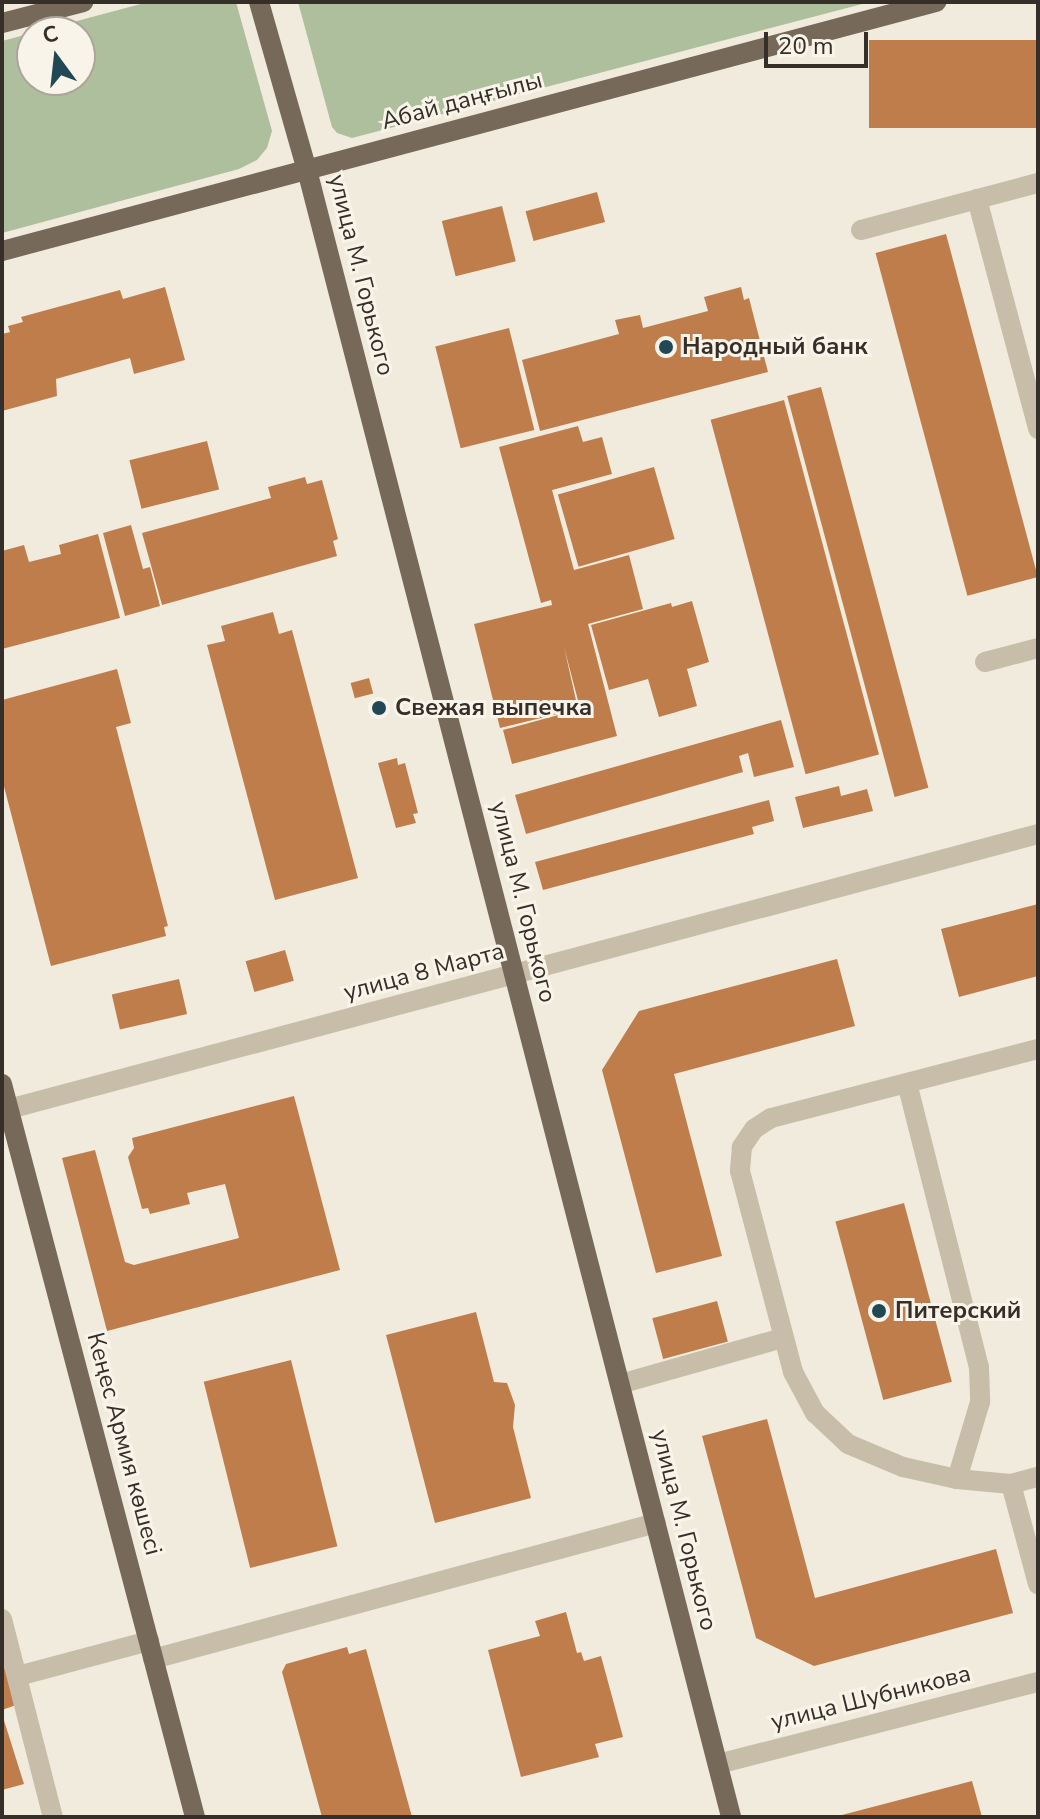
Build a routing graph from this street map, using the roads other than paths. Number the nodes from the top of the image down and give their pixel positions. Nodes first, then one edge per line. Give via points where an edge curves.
1 (83, 2) edge
2 (259, 2) edge
3 (936, 2) edge
4 (2, 23) edge
5 (307, 170) junction
6 (1038, 183) edge
7 (977, 199) junction
8 (861, 230) dead end
9 (2, 251) edge
10 (1038, 429) edge
11 (1038, 648) edge
12 (985, 662) dead end
13 (1038, 834) edge
14 (514, 974) junction
15 (1038, 1049) edge
16 (907, 1083) junction
17 (2, 1084) edge
18 (9, 1109) junction
19 (9, 1140) edge
20 (783, 1338) junction
21 (620, 1384) junction
22 (1038, 1477) edge
23 (957, 1479) junction
24 (1011, 1484) junction
25 (656, 1523) junction
26 (1038, 1584) edge
27 (2, 1619) edge
28 (151, 1650) junction
29 (18, 1676) junction
30 (1038, 1682) edge
31 (718, 1764) junction
32 (53, 1817) edge
33 (195, 1817) edge
34 (731, 1817) edge

1 - 4 main road
2 - 5 main road, улица М. Горького
3 - 5 main road, Абай даңғылы
5 - 9 main road, Абай даңғылы
5 - 14 main road, улица М. Горького
6 - 7 street
7 - 8 street
7 - 10 street
11 - 12 street
13 - 14 street, улица 8 Марта
14 - 18 street, улица 8 Марта
14 - 21 main road, улица М. Горького
15 - 16 street
16 - 20 street via 771,1118 754,1129 742,1147 740,1171
16 - 23 street via 979,1367 980,1402
17 - 18 main road, Кеңес Армия көшесі
18 - 19 main road, Кеңес Армия көшесі
19 - 28 main road, Кеңес Армия көшесі
20 - 21 street
20 - 23 street via 793,1372 815,1413 848,1444 903,1467
21 - 25 main road, улица М. Горького
22 - 24 street
23 - 24 street
24 - 26 street
25 - 28 street
25 - 31 main road, улица М. Горького
27 - 29 street
28 - 29 street
28 - 33 main road, Кеңес Армия көшесі
29 - 32 street
30 - 31 street, улица Шубникова
31 - 34 main road, улица М. Горького

